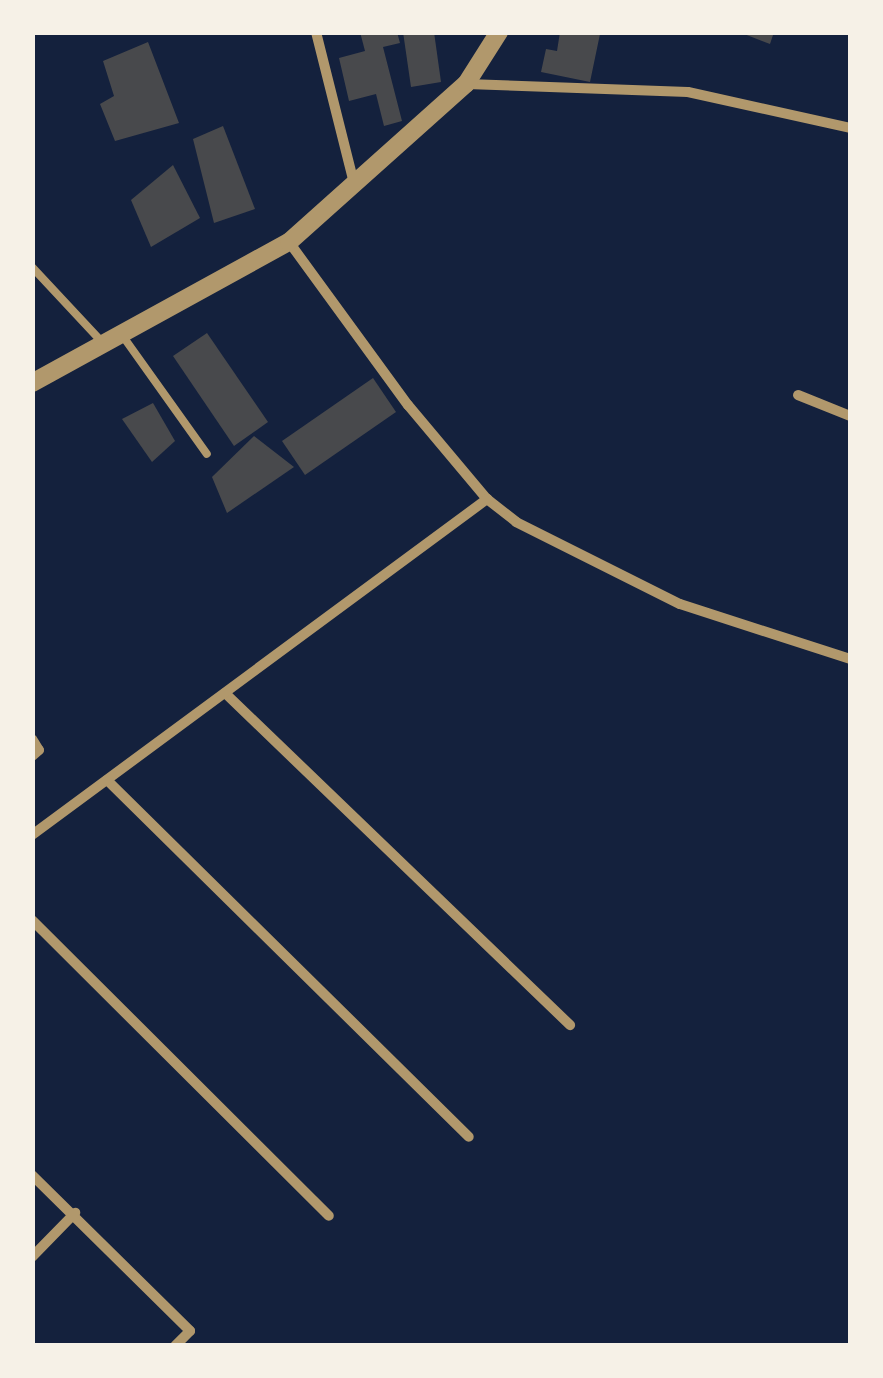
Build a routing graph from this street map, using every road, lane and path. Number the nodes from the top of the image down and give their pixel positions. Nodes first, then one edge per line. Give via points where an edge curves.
1 (316, 32) edge
2 (498, 32) edge
3 (466, 84) junction
4 (850, 128) edge
5 (354, 183) junction
6 (289, 242) junction
7 (32, 267) edge
8 (120, 332) junction
9 (102, 342) junction
10 (32, 384) edge
11 (798, 394) dead end
12 (850, 416) edge
13 (207, 454) dead end
14 (487, 499) junction
15 (850, 658) edge
16 (225, 693) junction
17 (32, 739) edge
18 (32, 756) edge
19 (108, 780) junction
20 (32, 835) edge
21 (32, 920) edge
22 (570, 1025) dead end
23 (469, 1137) dead end
24 (32, 1175) edge
25 (75, 1213) junction
26 (329, 1216) dead end
27 (32, 1257) edge
28 (175, 1346) edge

1 - 5 street
2 - 3 street
3 - 4 street via 688,92
3 - 5 street
5 - 6 street
6 - 8 street
6 - 14 street via 408,405
7 - 9 lane
8 - 9 street
8 - 13 lane
9 - 10 street
11 - 12 street
14 - 15 street via 588,563 680,604
14 - 16 street
16 - 19 street
16 - 22 street
17 - 18 street via 39,750
19 - 20 street
19 - 23 street
21 - 26 street
24 - 25 street
25 - 27 street
25 - 28 street via 190,1331

